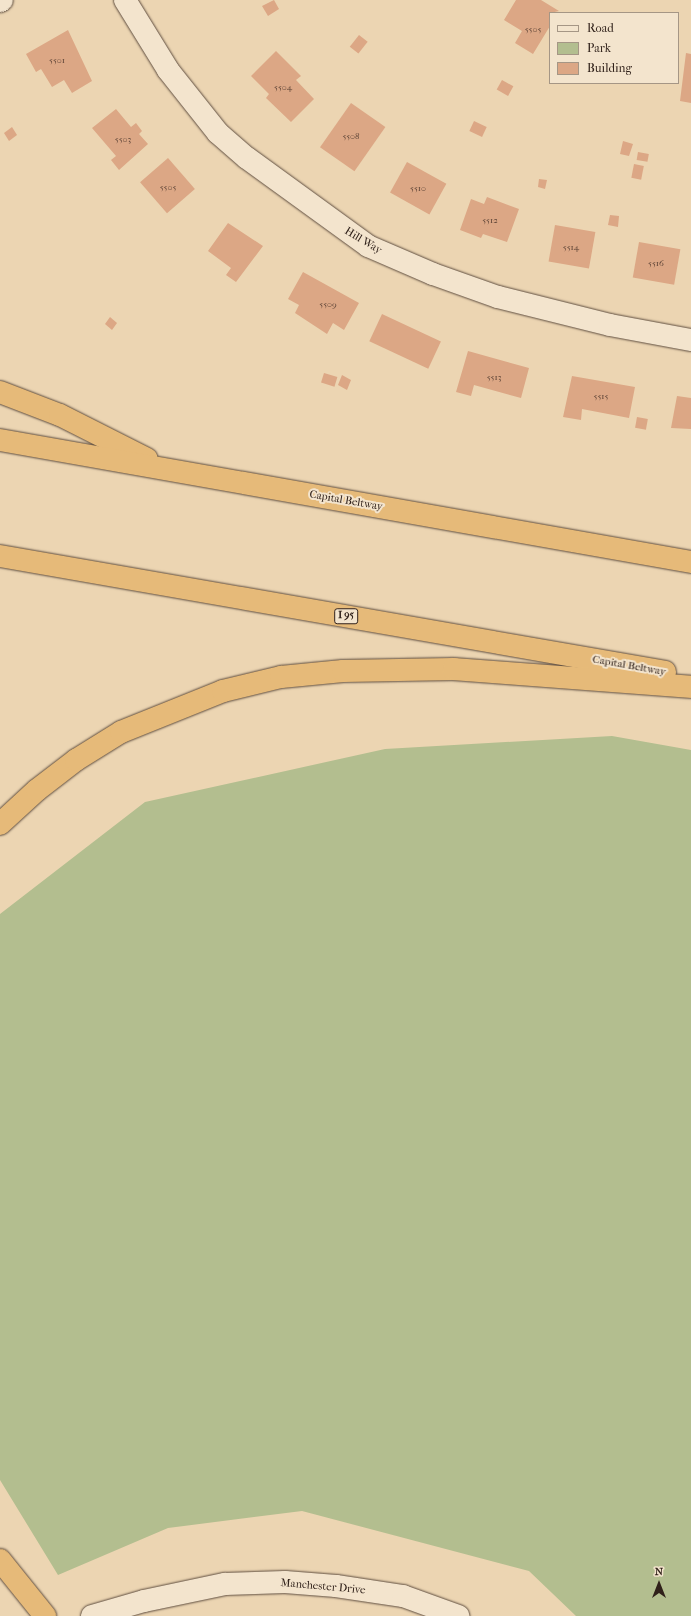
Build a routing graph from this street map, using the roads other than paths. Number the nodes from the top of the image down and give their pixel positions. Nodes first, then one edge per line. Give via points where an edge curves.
1 (125, 0) edge
2 (691, 340) edge
3 (0, 392) edge
4 (0, 440) edge
5 (168, 469) junction
6 (0, 556) edge
7 (691, 562) edge
8 (691, 676) edge
9 (691, 687) edge
10 (0, 824) edge
11 (0, 1560) edge
12 (45, 1616) edge
13 (92, 1616) edge
14 (458, 1616) edge

1 - 2 street, Hill Way via 168,70 218,133 247,158 368,246 433,274 498,297 610,325
3 - 5 highway via 60,415
4 - 5 highway, Capital Beltway
5 - 7 highway, Capital Beltway
6 - 8 highway, Capital Beltway / I 95
9 - 10 highway via 454,669 343,671 281,677 223,691 120,732 76,760 37,790
11 - 12 highway
13 - 14 street, Manchester Drive via 144,1601 225,1584 285,1582 336,1586 403,1596

